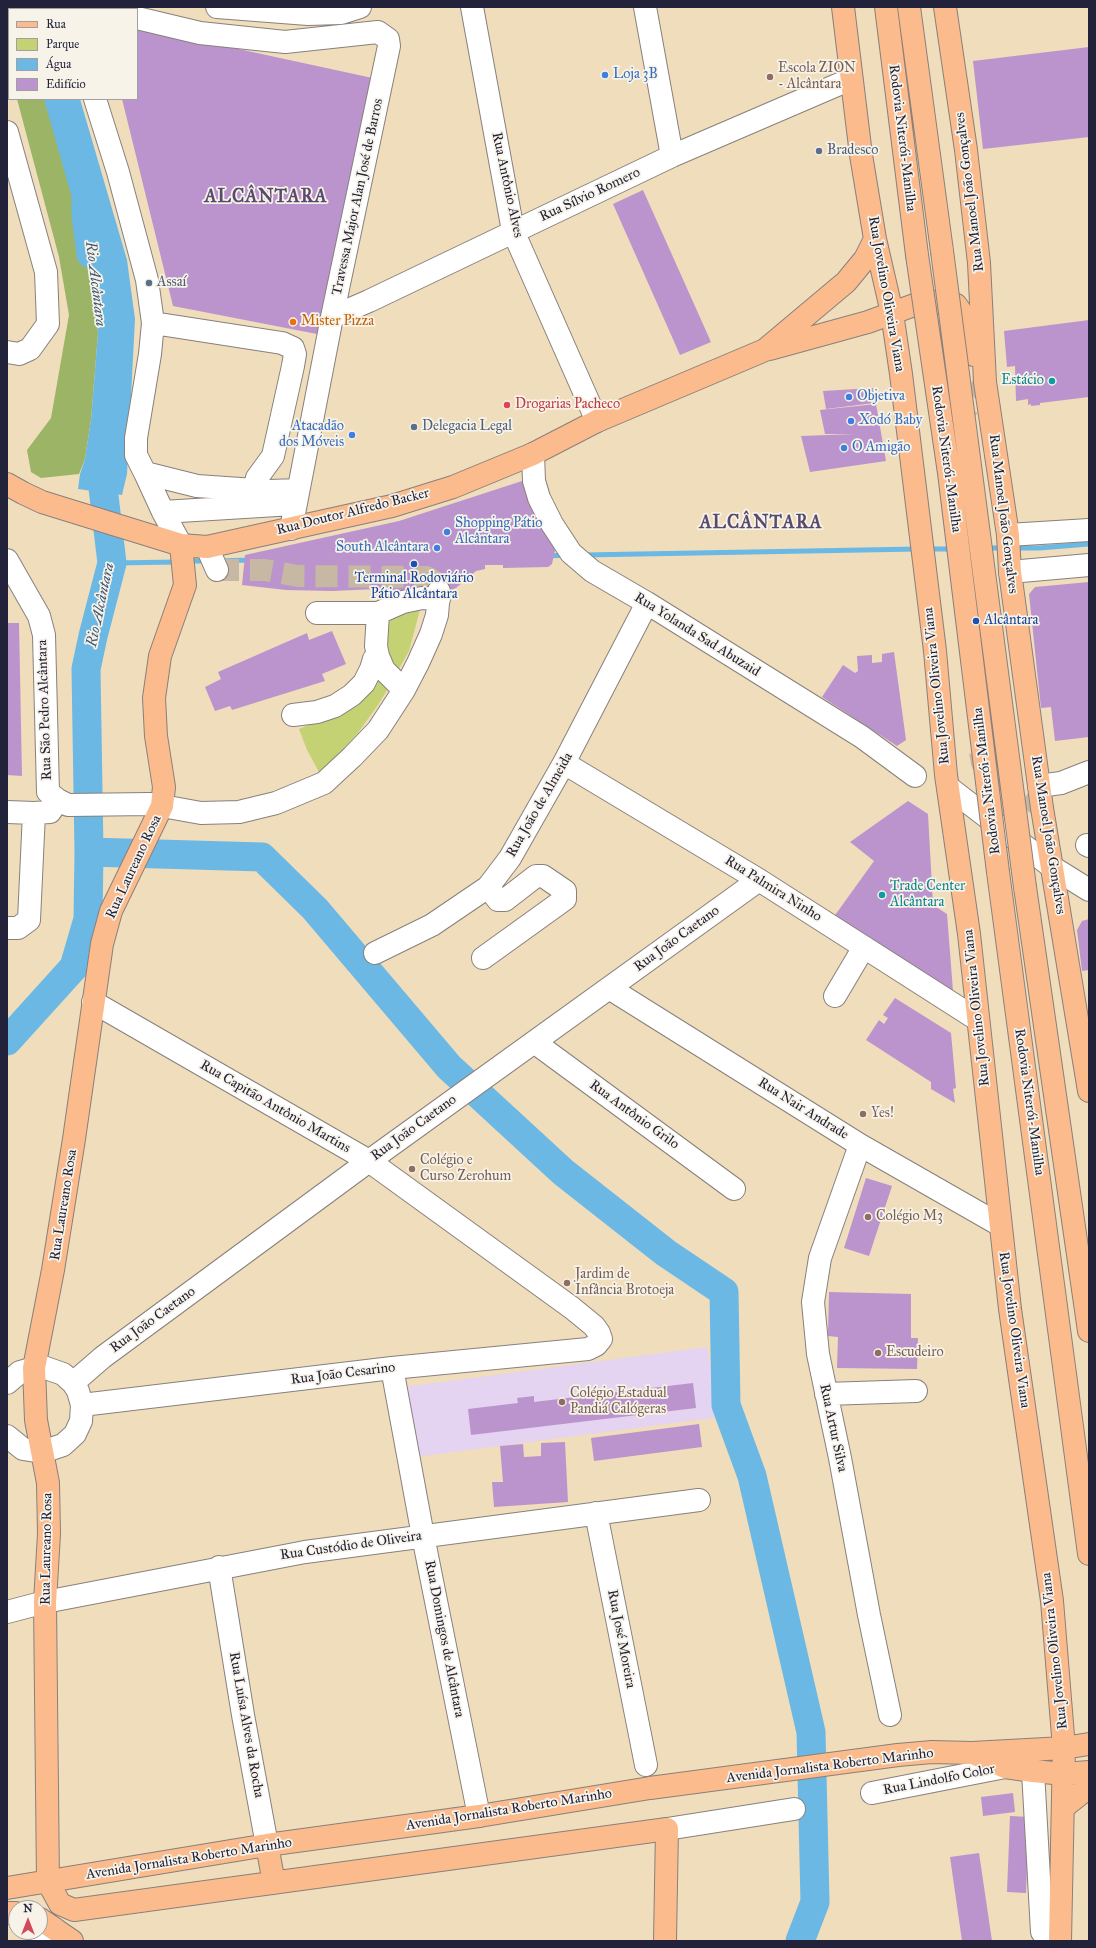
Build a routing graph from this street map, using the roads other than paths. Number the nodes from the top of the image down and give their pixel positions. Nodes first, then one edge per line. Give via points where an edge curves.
1 (217, 7) edge
2 (360, 7) edge
3 (472, 7) edge
4 (645, 7) edge
5 (843, 7) edge
6 (886, 7) edge
7 (909, 7) edge
8 (945, 7) edge
9 (138, 18) edge
10 (851, 79) junction
11 (95, 100) edge
12 (7, 132) edge
13 (672, 156) junction
14 (514, 231) junction
15 (876, 239) junction
16 (892, 313) junction
17 (332, 317) junction
18 (153, 323) junction
19 (765, 350) junction
20 (7, 352) edge
21 (985, 364) junction
22 (597, 421) junction
23 (533, 454) junction
24 (145, 473) junction
25 (7, 484) edge
26 (254, 490) junction
27 (296, 497) junction
28 (163, 512) junction
29 (291, 529) junction
30 (1089, 530) edge
31 (1008, 539) junction
32 (207, 547) junction
33 (175, 548) junction
34 (7, 560) edge
35 (1089, 565) edge
36 (1010, 568) junction
37 (217, 570) dead end
38 (647, 603) junction
39 (317, 612) dead end
40 (378, 613) junction
41 (378, 656) junction
42 (404, 690) junction
43 (293, 715) dead end
44 (564, 764) junction
45 (1089, 772) edge
46 (915, 776) dead end
47 (1040, 786) junction
48 (948, 787) junction
49 (63, 803) junction
50 (157, 805) junction
51 (7, 812) edge
52 (34, 814) junction
53 (1052, 867) junction
54 (759, 880) junction
55 (488, 887) junction
56 (1089, 890) edge
57 (7, 928) edge
58 (864, 947) junction
59 (375, 952) dead end
60 (483, 958) dead end
61 (609, 988) junction
62 (835, 996) dead end
63 (93, 1002) junction
64 (978, 1020) junction
65 (534, 1042) junction
66 (1089, 1091) edge
67 (860, 1145) junction
68 (369, 1161) junction
69 (734, 1189) dead end
70 (1000, 1225) junction
71 (1089, 1331) edge
72 (601, 1339) joint
73 (34, 1368) junction
74 (392, 1368) junction
75 (73, 1383) junction
76 (7, 1384) edge
77 (916, 1392) dead end
78 (826, 1394) junction
79 (82, 1405) junction
80 (7, 1436) edge
81 (42, 1452) junction
82 (699, 1500) dead end
83 (596, 1513) junction
84 (423, 1536) junction
85 (1089, 1554) edge
86 (219, 1567) junction
87 (45, 1602) junction
88 (7, 1612) edge
89 (890, 1715) dead end
90 (1089, 1744) edge
91 (1064, 1748) junction
92 (972, 1753) junction
93 (646, 1765) dead end
94 (1005, 1767) junction
95 (1033, 1771) junction
96 (1089, 1772) edge
97 (1064, 1774) junction
98 (1089, 1787) edge
99 (872, 1793) dead end
100 (1064, 1807) junction
101 (794, 1809) dead end
102 (479, 1816) junction
103 (667, 1828) junction
104 (267, 1845) junction
105 (48, 1882) junction
106 (274, 1883) junction
107 (7, 1888) edge
108 (74, 1910) junction
109 (48, 1931) edge
110 (72, 1941) edge
111 (80, 1941) edge
112 (665, 1941) edge
113 (1051, 1941) edge
114 (1060, 1941) edge

1 - 2 street via 308,14 342,13
3 - 14 street, Rua Antônio Alves
4 - 13 street
5 - 10 main road, Rua Jovelino Oliveira Viana
6 - 85 main road, Rodovia Niterói-Manilha, bridge
7 - 71 main road, Rodovia Niterói-Manilha, bridge via 1025,887
8 - 21 main road, Rua Manoel João Gonçalves via 979,263
9 - 17 street, Travessa Major Alan José de Barros via 200,33 285,42 378,32 388,39 389,46
10 - 13 street, Rua Sílvio Romero
10 - 15 main road, Rua Jovelino Oliveira Viana
11 - 18 street via 147,280
12 - 20 street via 46,272 48,324 30,349 19,354
13 - 14 street, Rua Sílvio Romero
14 - 17 street, Rua Sílvio Romero
14 - 22 street, Rua Antônio Alves
15 - 16 main road, Rua Jovelino Oliveira Viana
15 - 19 main road, Rua Doutor Alfredo Backer via 866,259 846,282
16 - 19 main road
16 - 21 main road via 917,304 934,302 956,305 968,327 972,352
16 - 48 main road, Rua Jovelino Oliveira Viana via 935,651
17 - 27 street, Travessa Major Alan José de Barros
18 - 24 street via 136,438 136,455
18 - 26 street via 282,343 293,348 295,354 273,456 257,478
19 - 22 main road, Rua Doutor Alfredo Backer
21 - 31 main road, Rua Manoel João Gonçalves via 985,382
22 - 23 main road, Rua Doutor Alfredo Backer
23 - 29 main road, Rua Doutor Alfredo Backer via 453,486 392,506
23 - 38 street, Rua Yolanda Sad Abuzaid via 534,481 538,498 571,553 592,571
24 - 26 street via 197,486
24 - 28 street
25 - 33 main road, Rua Doutor Alfredo Backer via 42,502
26 - 27 street
27 - 28 street
27 - 29 street, Travessa Major Alan José de Barros
28 - 33 street
29 - 32 main road, Rua Doutor Alfredo Backer
30 - 31 street
31 - 36 main road, Rua Manoel João Gonçalves
32 - 33 main road, Rua Doutor Alfredo Backer
32 - 37 street
33 - 50 main road, Rua Laureano Rosa via 185,578 181,598 160,656 154,698 156,736 164,787
34 - 49 street, Rua São Pedro Alcântara via 39,616 44,635 48,792
35 - 36 street
36 - 47 main road, Rua Manoel João Gonçalves
38 - 44 street, Rua João de Almeida
38 - 46 street, Rua Yolanda Sad Abuzaid via 862,737
39 - 40 street
40 - 41 street
40 - 42 street via 403,602 439,595 437,615 431,634
41 - 42 street via 384,670
41 - 43 street via 374,659 364,683 352,695 335,706 317,712
42 - 50 street via 378,730 324,783 276,803 240,812 201,814
44 - 54 street, Rua Palmira Ninho
44 - 55 street, Rua João de Almeida via 510,858
45 - 47 street via 1060,783
47 - 53 main road, Rua Manoel João Gonçalves
48 - 53 street
48 - 64 main road, Rua Jovelino Oliveira Viana via 969,934
49 - 50 street
49 - 52 street via 50,812
50 - 63 main road, Rua Laureano Rosa via 152,827 111,911 102,944
51 - 52 street
52 - 57 street via 29,920 18,928
53 - 56 street
53 - 66 main road, Rua Manoel João Gonçalves
54 - 58 street, Rua Palmira Ninho
54 - 61 street, Rua João Caetano
55 - 59 street, Rua João de Almeida via 432,925
55 - 60 street via 498,900 505,900 536,876 543,876 565,891 565,899
58 - 62 street
58 - 64 street, Rua Palmira Ninho
61 - 65 street, Rua João Caetano
61 - 67 street, Rua Nair Andrade
63 - 68 street, Rua Capitão Antônio Martins
63 - 73 main road, Rua Laureano Rosa via 73,1147
64 - 70 main road, Rua Jovelino Oliveira Viana
65 - 68 street, Rua João Caetano
65 - 69 street, Rua Antônio Grilo
67 - 70 street, Rua Nair Andrade
67 - 78 street, Rua Artur Silva via 820,1258 813,1302 818,1354
68 - 72 street, Rua Capitão Antônio Martins via 572,1308 594,1326
68 - 75 street, Rua João Caetano via 103,1357
70 - 91 main road, Rua Jovelino Oliveira Viana via 1052,1601
72 - 74 street, Rua João Cesarino via 588,1349
73 - 75 street via 43,1367 63,1374
73 - 76 street via 20,1372
73 - 81 main road, Rua Laureano Rosa via 36,1420
74 - 79 street, Rua João Cesarino
74 - 84 street, Rua Domingos de Alcântara
75 - 79 street
77 - 78 street
78 - 89 street, Rua Artur Silva
79 - 81 street via 81,1421 75,1434 64,1445
80 - 81 street via 23,1449
81 - 87 main road, Rua Laureano Rosa via 48,1483 49,1534
82 - 83 street, Rua Custódio de Oliveira
83 - 84 street, Rua Custódio de Oliveira
83 - 93 street, Rua José Moreira
84 - 86 street, Rua Custódio de Oliveira
84 - 102 street, Rua Domingos de Alcântara
86 - 87 street, Rua Custódio de Oliveira
86 - 104 street, Rua Luísa Alves da Rocha
87 - 88 street, Rua Custódio de Oliveira
87 - 105 main road, Rua Laureano Rosa
90 - 91 main road, Avenida Jornalista Roberto Marinho
91 - 92 main road, Avenida Jornalista Roberto Marinho
91 - 97 main road, Rua Jovelino Oliveira Viana
92 - 94 main road
92 - 102 main road, Avenida Jornalista Roberto Marinho via 932,1752 782,1771 650,1788
94 - 95 main road
94 - 99 street, Rua Lindolfo Color
95 - 97 main road
95 - 113 street via 1042,1932
96 - 97 main road
97 - 100 main road, Rua Jovelino Oliveira Viana
98 - 100 main road
100 - 114 main road, Rua Jovelino Oliveira Viana
101 - 103 street
102 - 104 main road, Avenida Jornalista Roberto Marinho
103 - 106 main road
103 - 112 main road
104 - 105 main road, Avenida Jornalista Roberto Marinho
104 - 106 main road, Rua Luísa Alves da Rocha
105 - 107 main road, Avenida Jornalista Roberto Marinho
105 - 108 main road via 60,1904
106 - 108 main road
108 - 111 main road
109 - 110 main road

